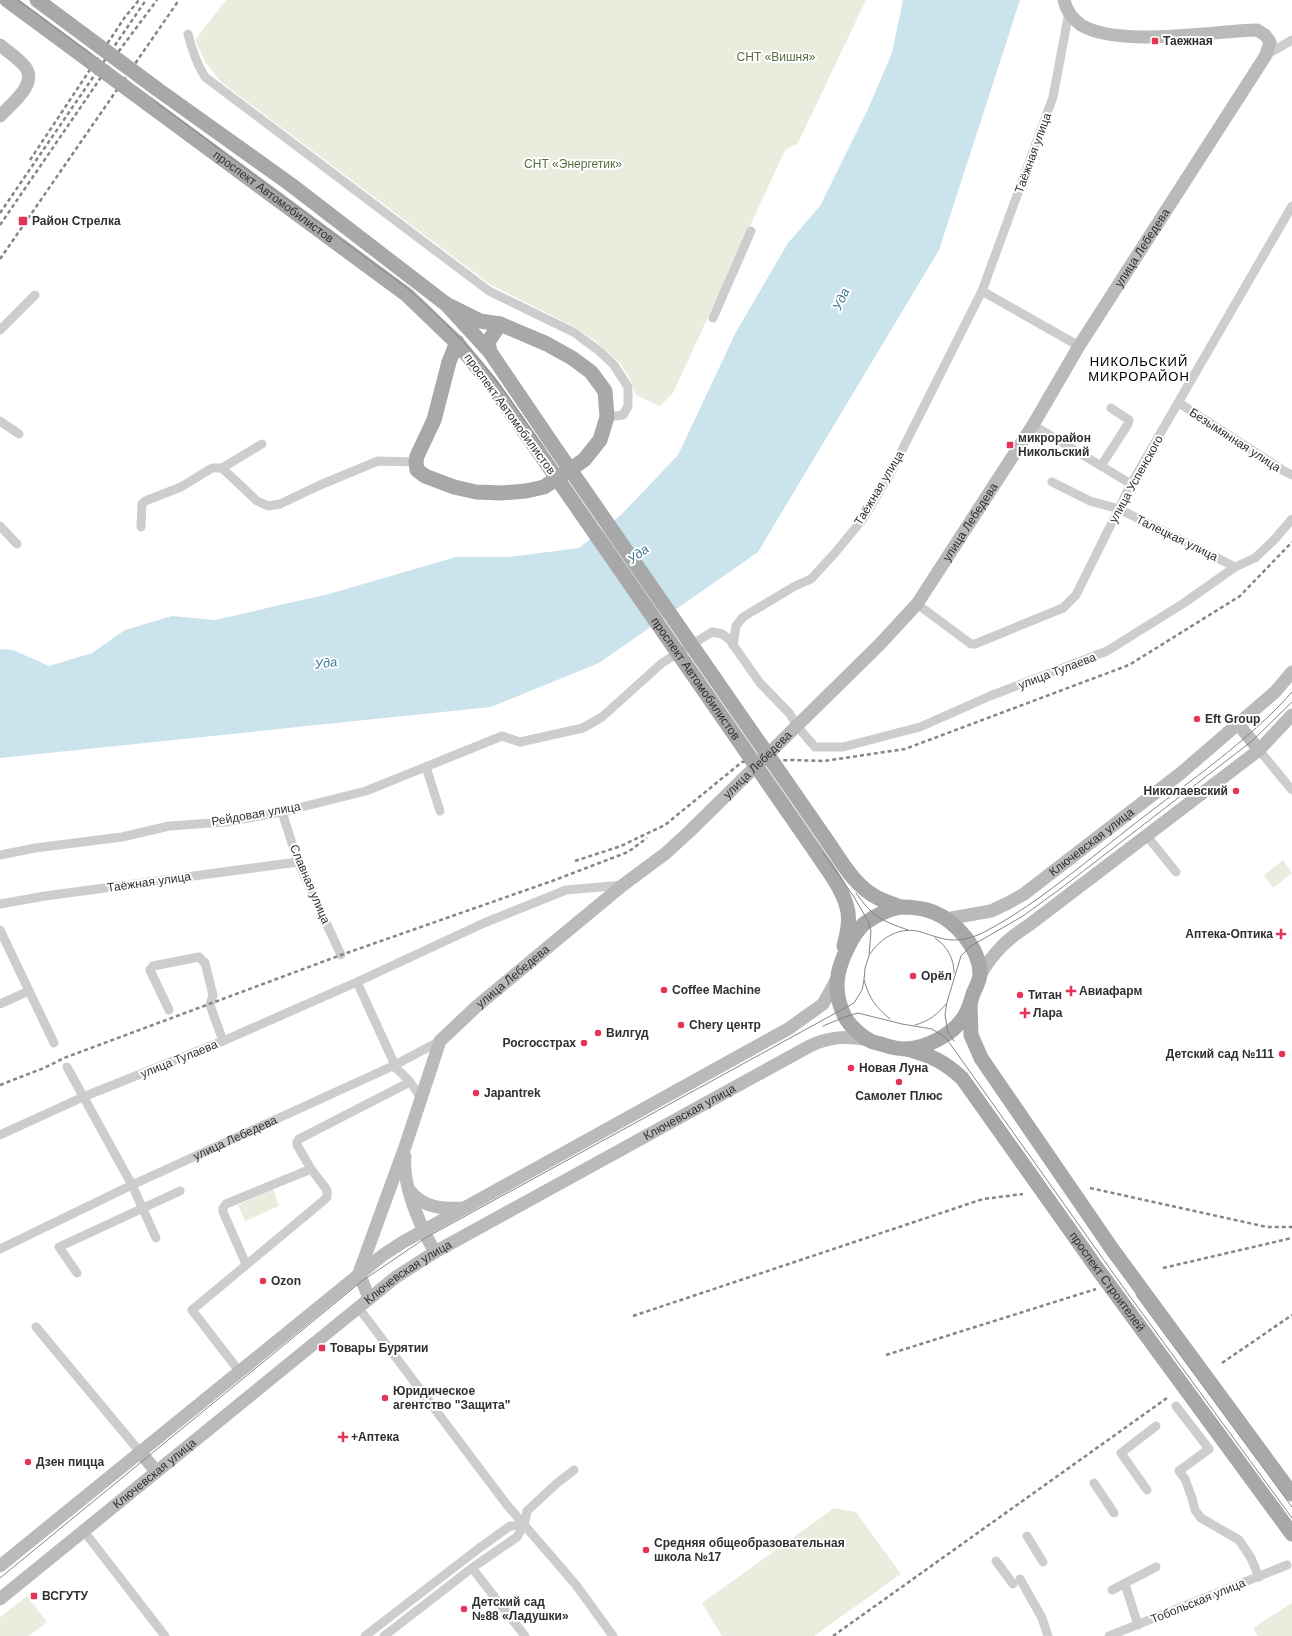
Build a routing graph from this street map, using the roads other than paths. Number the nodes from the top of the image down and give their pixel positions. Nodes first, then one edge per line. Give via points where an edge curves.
1 (7, 0) edge
2 (37, 0) edge
3 (1067, 6) edge
4 (188, 34) dead end
5 (1292, 40) edge
6 (0, 45) edge
7 (1266, 55) junction
8 (0, 116) edge
9 (1292, 206) edge
10 (751, 231) dead end
11 (982, 291) junction
12 (35, 295) dead end
13 (446, 304) junction
14 (713, 318) dead end
15 (500, 324) junction
16 (0, 330) edge
17 (457, 342) junction
18 (1080, 346) junction
19 (490, 352) junction
20 (1179, 403) junction
21 (1111, 408) dead end
22 (607, 417) junction
23 (0, 421) edge
24 (1033, 425) junction
25 (19, 434) dead end
26 (262, 444) dead end
27 (416, 462) junction
28 (1101, 466) junction
29 (222, 468) junction
30 (1292, 475) edge
31 (1052, 482) dead end
32 (1131, 484) junction
33 (1119, 509) junction
34 (1292, 519) edge
35 (0, 526) edge
36 (141, 528) dead end
37 (17, 544) dead end
38 (1235, 567) junction
39 (917, 604) junction
40 (734, 645) junction
41 (1292, 672) edge
42 (1292, 715) edge
43 (1239, 725) junction
44 (797, 726) junction
45 (502, 736) joint
46 (1259, 750) junction
47 (426, 767) junction
48 (1292, 790) edge
49 (440, 811) dead end
50 (282, 812) junction
51 (1147, 836) junction
52 (0, 855) edge
53 (298, 862) junction
54 (1176, 872) dead end
55 (624, 885) junction
56 (0, 904) edge
57 (900, 907) junction
58 (946, 919) junction
59 (0, 930) edge
60 (341, 955) dead end
61 (840, 963) junction
62 (980, 975) junction
63 (837, 979) junction
64 (357, 982) junction
65 (29, 991) junction
66 (0, 1004) edge
67 (970, 1004) junction
68 (169, 1010) dead end
69 (869, 1040) junction
70 (222, 1041) junction
71 (440, 1041) junction
72 (54, 1043) dead end
73 (907, 1049) junction
74 (394, 1066) junction
75 (67, 1067) dead end
76 (410, 1082) junction
77 (83, 1097) junction
78 (421, 1099) junction
79 (0, 1135) edge
80 (406, 1144) junction
81 (311, 1169) junction
82 (132, 1185) junction
83 (410, 1190) junction
84 (180, 1191) dead end
85 (143, 1208) junction
86 (467, 1208) junction
87 (423, 1231) junction
88 (156, 1238) dead end
89 (0, 1249) edge
90 (435, 1252) junction
91 (246, 1264) junction
92 (77, 1273) dead end
93 (359, 1273) junction
94 (369, 1298) junction
95 (358, 1307) junction
96 (36, 1327) dead end
97 (239, 1371) junction
98 (1176, 1406) dead end
99 (1156, 1426) dead end
100 (140, 1452) junction
101 (574, 1470) dead end
102 (156, 1471) junction
103 (1094, 1483) dead end
104 (1147, 1490) dead end
105 (1292, 1494) edge
106 (1114, 1513) dead end
107 (524, 1525) junction
108 (83, 1530) junction
109 (1292, 1534) edge
110 (1027, 1536) dead end
111 (996, 1561) dead end
112 (1043, 1562) dead end
113 (1287, 1565) dead end
114 (0, 1566) edge
115 (1156, 1567) dead end
116 (472, 1568) junction
117 (1259, 1577) junction
118 (1126, 1584) junction
119 (1112, 1590) dead end
120 (0, 1599) edge
121 (408, 1602) junction
122 (415, 1612) junction
123 (1138, 1624) junction
124 (165, 1636) edge
125 (365, 1636) edge
126 (384, 1636) edge
127 (525, 1636) edge
128 (613, 1636) edge
129 (1048, 1636) edge
130 (1109, 1636) edge

1 - 17 main road, проспект Автомобилистов, bridge via 407,295
2 - 13 main road, проспект Автомобилистов, bridge via 290,184
3 - 7 main road via 1074,19 1082,25 1112,35 1152,37 1257,30 1270,42
3 - 11 street, Таёжная улица via 1053,97
4 - 22 street via 197,65 205,77 489,291 575,333 599,351 628,386 628,406 623,415
5 - 7 street, улица Лебедева
6 - 8 main road via 25,67 29,76 28,84
7 - 18 main road, улица Лебедева
9 - 20 street, улица Успенского
10 - 14 street
11 - 18 street
11 - 40 street, Таёжная улица via 890,474 863,519 811,579 743,616 736,626
12 - 16 street
13 - 15 main road via 480,321
13 - 19 main road, проспект Автомобилистов
15 - 19 main road via 488,342
15 - 22 main road via 547,344 591,372 605,391
17 - 27 main road via 449,362 434,420
17 - 61 main road, проспект Автомобилистов, bridge via 492,384 840,889 848,913 848,931
18 - 24 main road, улица Лебедева
19 - 57 main road, проспект Автомобилистов, bridge via 847,869 867,891
20 - 30 street, Безымянная улица
20 - 32 street, улица Успенского
21 - 28 street via 1129,420
22 - 27 main road via 600,440 584,460 544,487 501,493 476,492 425,476 417,470
23 - 25 street
24 - 28 street
24 - 39 main road, улица Лебедева
26 - 29 street
27 - 29 street via 378,462 280,504 268,506 257,501
28 - 32 street
29 - 36 street via 212,468 181,487 145,501 142,504
31 - 33 street, Талецкая улица via 1090,501
32 - 33 street, улица Успенского
33 - 38 street, Талецкая улица
33 - 39 street, улица Успенского via 1076,595 1063,608 971,644
34 - 38 street, улица Тулаева via 1255,558
35 - 37 street
38 - 44 street, улица Тулаева via 1184,603 1107,651 990,696 920,727 843,747 815,747
39 - 44 main road, улица Лебедева
40 - 44 street, улица Тулаева via 753,674 790,714
40 - 45 street, улица Тулаева via 722,634 712,632 662,663 602,717 583,728 520,742
41 - 43 main road, Ключевская улица via 1276,692
42 - 46 main road
43 - 46 main road
43 - 58 main road, Ключевская улица via 1169,783 1024,894 991,911
44 - 55 main road, улица Лебедева via 690,831
45 - 47 street, Рейдовая улица
46 - 48 street
46 - 51 main road
47 - 49 street
47 - 50 street, Рейдовая улица via 366,791
50 - 52 street, Рейдовая улица via 226,822 169,826 122,837
50 - 53 street, Славная улица
51 - 54 street
51 - 62 main road via 1009,939 990,959
53 - 56 street, Таёжная улица
53 - 60 street, Славная улица
55 - 64 street, улица Тулаева via 566,890 484,923
55 - 71 main road, улица Лебедева via 477,1006
57 - 58 main road via 934,912
57 - 61 main road via 886,911 864,924 855,934
58 - 62 main road via 968,938 975,953
59 - 65 street
61 - 63 main road
62 - 67 main road
63 - 69 main road via 837,995 845,1016
63 - 86 main road, Ключевская улица via 823,1004 788,1029
64 - 70 street, улица Тулаева
64 - 74 street
65 - 66 street
65 - 72 street
67 - 73 main road via 964,1016 934,1042
67 - 105 main road, проспект Строителей via 971,1035 981,1058 1112,1249
68 - 70 street via 150,970 154,966 199,957 205,963 213,995 210,1005
69 - 73 main road
69 - 90 main road, Ключевская улица via 849,1036 816,1042
70 - 77 street, улица Тулаева
71 - 74 street, улица Лебедева
71 - 78 main road
73 - 109 main road, проспект Строителей via 942,1061 962,1078 1099,1271
74 - 76 street
74 - 82 street, улица Лебедева
75 - 77 street
76 - 78 street
76 - 81 street via 299,1139 297,1146
77 - 79 street, улица Тулаева
77 - 82 street
78 - 80 main road
80 - 83 main road via 404,1171
80 - 93 main road
81 - 91 street via 327,1190 327,1197
81 - 91 street via 226,1204 223,1208
82 - 85 street
82 - 89 street, улица Лебедева
83 - 86 main road via 422,1202 436,1208
83 - 87 main road
84 - 85 street
85 - 88 street
85 - 92 street via 59,1247
86 - 87 main road, Ключевская улица
87 - 90 main road
87 - 93 main road, Ключевская улица
90 - 94 main road, Ключевская улица
91 - 97 street via 192,1310
93 - 94 main road
93 - 97 main road, Ключевская улица
94 - 95 main road, Ключевская улица
95 - 102 main road, Ключевская улица
95 - 107 street
96 - 100 street
97 - 100 main road, Ключевская улица
98 - 117 street via 1209,1449 1179,1471 1195,1510 1202,1518 1239,1540
99 - 104 street via 1121,1453
100 - 102 main road
100 - 114 main road, Ключевская улица
101 - 107 street via 527,1511
102 - 108 main road, Ключевская улица
103 - 106 street
107 - 116 street via 517,1537
107 - 121 street via 510,1526
107 - 128 street via 576,1586
108 - 120 main road, Ключевская улица
108 - 124 street
110 - 112 street
111 - 129 street via 1016,1581 1042,1618
113 - 117 street, Тобольская улица
115 - 118 street
116 - 122 street
116 - 127 street
117 - 123 street, Тобольская улица
118 - 119 street
118 - 123 street
121 - 122 street
121 - 125 street
122 - 126 street
123 - 130 street, Тобольская улица

